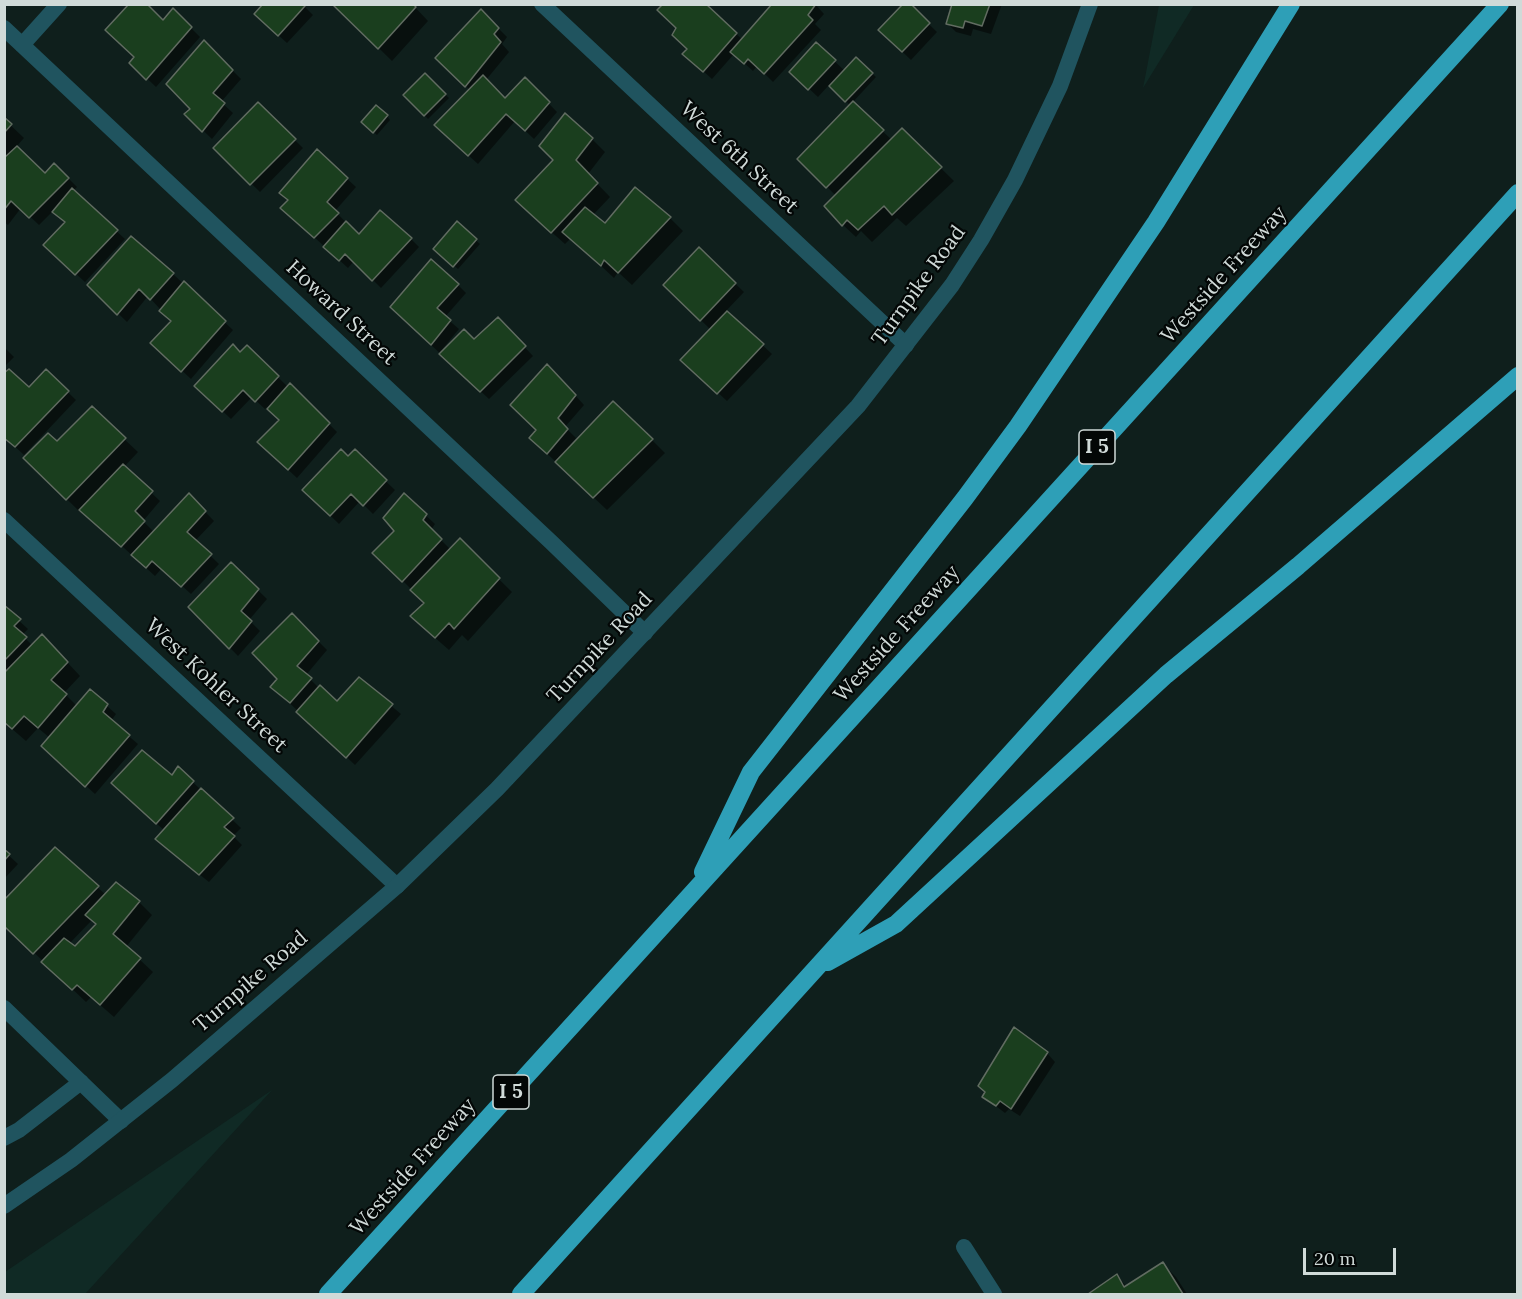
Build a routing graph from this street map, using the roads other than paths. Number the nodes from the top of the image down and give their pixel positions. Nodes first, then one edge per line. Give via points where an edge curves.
1 (59, 4) edge
2 (542, 4) edge
3 (1090, 4) edge
4 (1292, 4) edge
5 (1500, 4) edge
6 (4, 28) edge
7 (22, 45) junction
8 (1518, 193) edge
9 (906, 345) junction
10 (1518, 376) edge
11 (4, 519) edge
12 (645, 633) junction
13 (397, 886) junction
14 (695, 890) junction
15 (813, 970) junction
16 (4, 1008) edge
17 (81, 1082) junction
18 (121, 1121) junction
19 (4, 1138) edge
20 (4, 1206) edge
21 (964, 1248) dead end
22 (328, 1294) edge
23 (521, 1294) edge
24 (994, 1294) edge

1 - 7 street
2 - 9 street, West 6th Street
3 - 9 street, Turnpike Road via 1060,86 1015,180 952,285
4 - 14 highway via 1156,222 1018,426 751,772
5 - 14 highway, Westside Freeway / I 5
6 - 7 street, Howard Street
7 - 12 street, Howard Street
8 - 15 highway
9 - 12 street, Turnpike Road via 858,406
10 - 15 highway via 1166,675 896,924
11 - 13 street, West Kohler Street
12 - 13 street, Turnpike Road via 497,789
13 - 18 street, Turnpike Road
14 - 22 highway, Westside Freeway / I 5
15 - 23 highway
16 - 17 street
17 - 18 street
17 - 19 street
18 - 20 street, Turnpike Road
21 - 24 street

